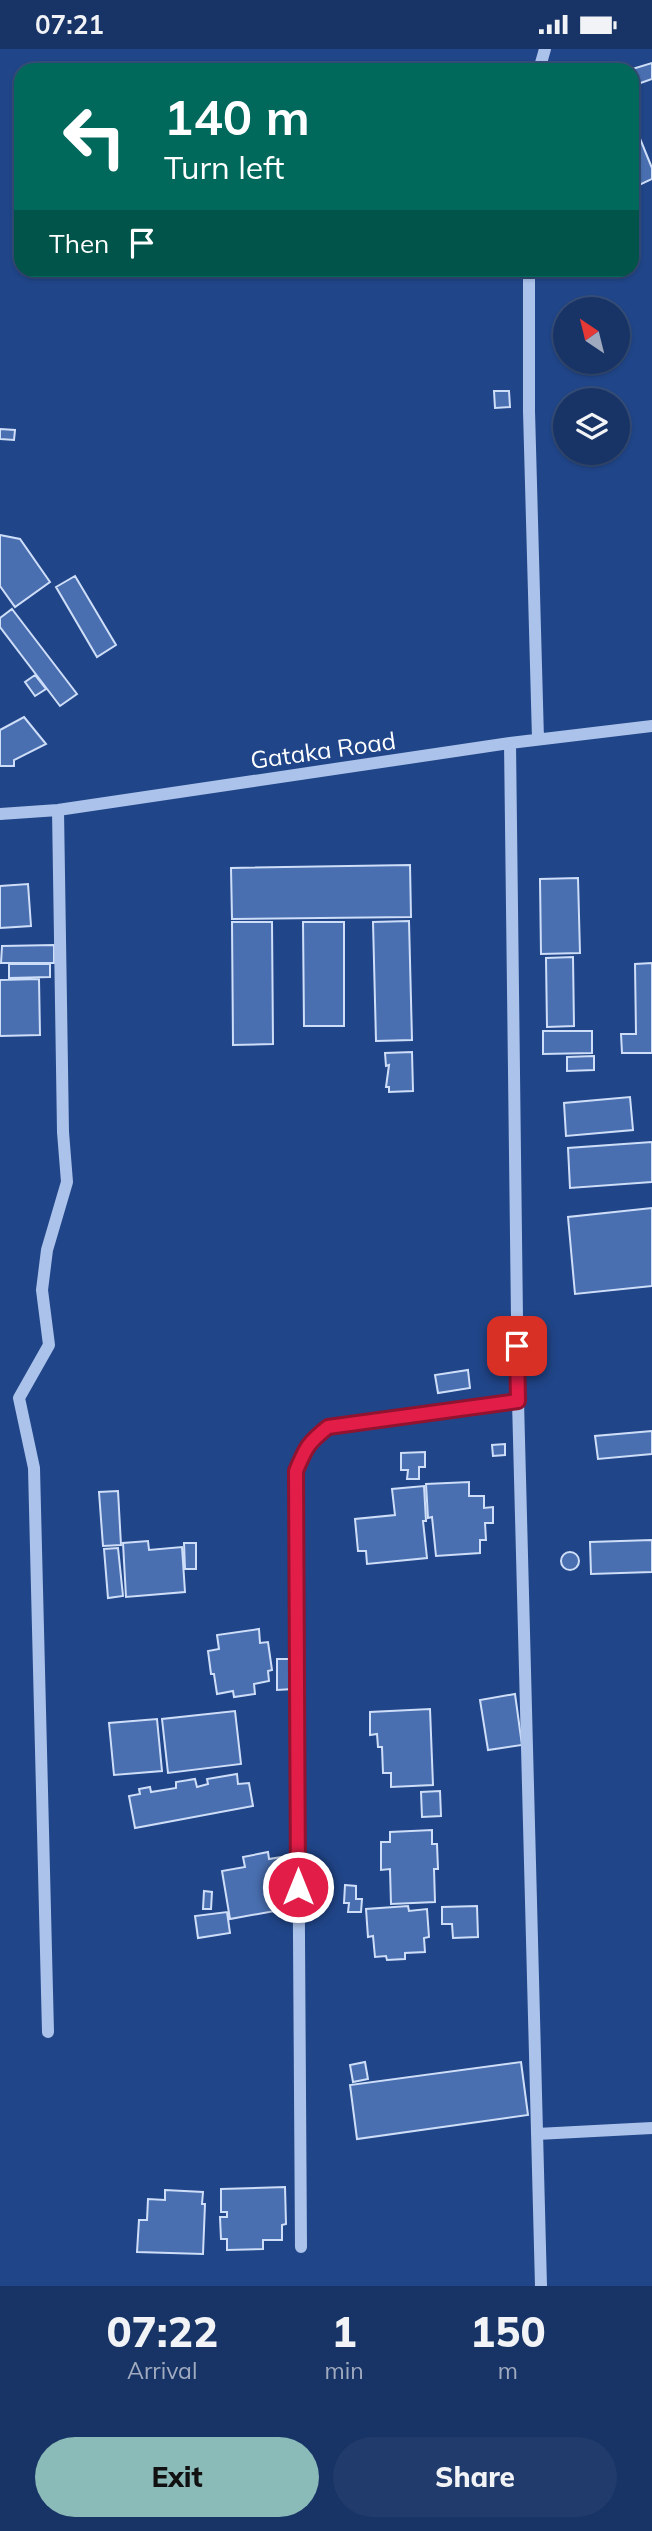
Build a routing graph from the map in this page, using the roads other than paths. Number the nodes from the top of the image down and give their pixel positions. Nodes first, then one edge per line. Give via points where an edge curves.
1 (529, 277) edge
2 (652, 726) edge
3 (538, 739) junction
4 (510, 743) junction
5 (58, 810) junction
6 (0, 814) edge
7 (518, 1401) junction
8 (48, 2032) dead end
9 (652, 2127) edge
10 (537, 2134) junction
11 (300, 2247) dead end
12 (541, 2286) edge

1 - 3 street
2 - 3 street, Gataka Road
3 - 4 street, Gataka Road
4 - 5 street, Gataka Road
4 - 7 street
5 - 6 street, Gataka Road
5 - 8 street via 66,1182 47,1250 42,1290 49,1345 19,1398 34,1468
7 - 10 street
7 - 11 street via 328,1427 307,1444 296,1471
9 - 10 street
10 - 12 street

